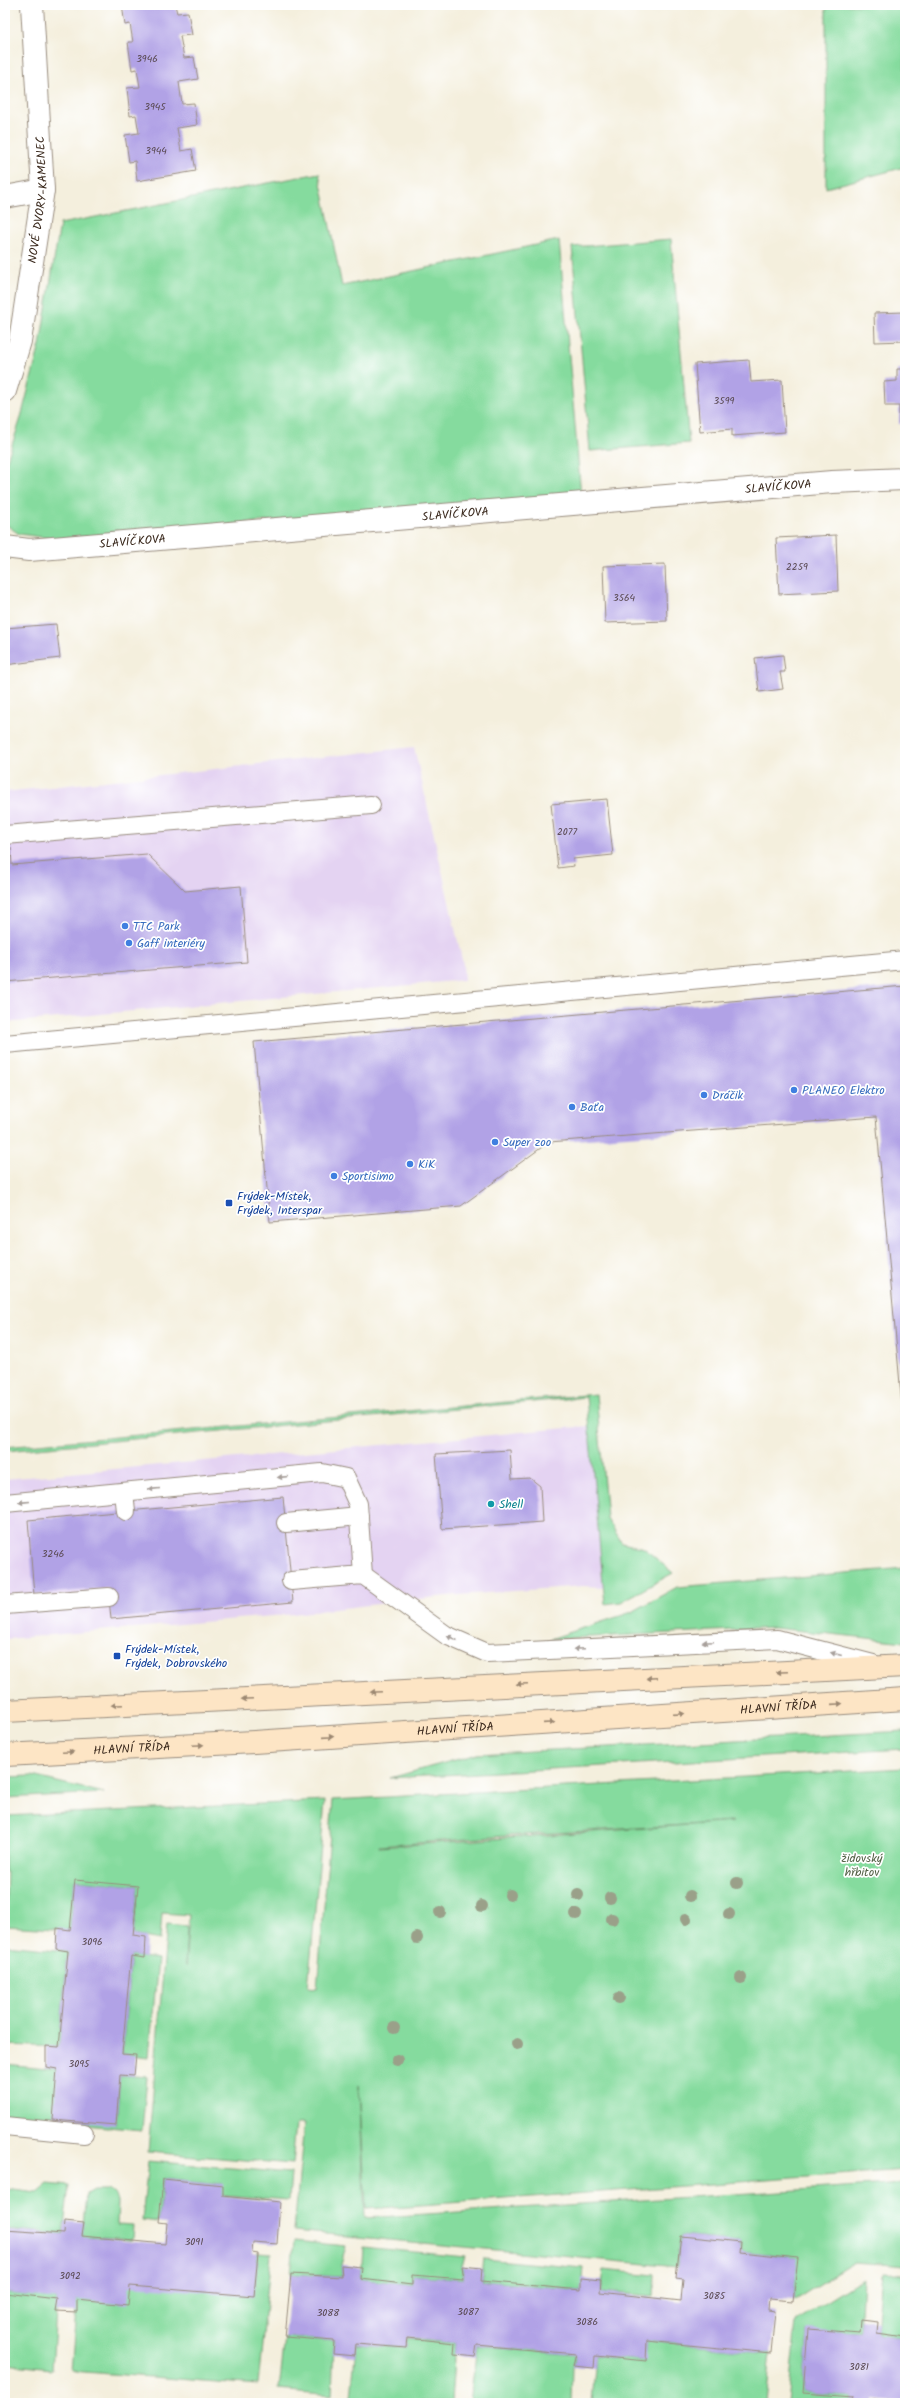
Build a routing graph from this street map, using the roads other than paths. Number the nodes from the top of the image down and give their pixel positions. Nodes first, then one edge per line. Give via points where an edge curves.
1 (32, 5) edge
2 (43, 190) junction
3 (5, 197) edge
4 (5, 391) edge
5 (905, 479) edge
6 (5, 547) edge
7 (371, 805) dead end
8 (5, 835) edge
9 (905, 960) edge
10 (5, 1044) edge
11 (124, 1492) junction
12 (5, 1503) edge
13 (126, 1511) dead end
14 (359, 1516) junction
15 (286, 1523) dead end
16 (363, 1575) junction
17 (291, 1581) dead end
18 (109, 1597) dead end
19 (5, 1605) edge
20 (896, 1667) edge
21 (905, 1699) edge
22 (5, 1711) edge
23 (5, 1755) edge
24 (5, 2126) edge
25 (84, 2134) dead end

1 - 2 street, NOVÉ DVORY-KAMENEC
2 - 3 street
2 - 4 street, NOVÉ DVORY-KAMENEC via 20,341
5 - 6 street, SLAVÍČKOVA via 824,483 29,550
7 - 8 lane
9 - 10 lane
11 -> 12 lane
11 - 13 lane
14 -> 11 lane via 358,1504 346,1478 322,1473
14 - 15 lane
14 - 16 lane
16 - 17 lane
20 -> 16 lane via 777,1639 487,1653 446,1635
18 - 19 lane
20 -> 22 main road
23 -> 21 main road, HLAVNÍ TŘÍDA via 254,1742
24 - 25 lane

